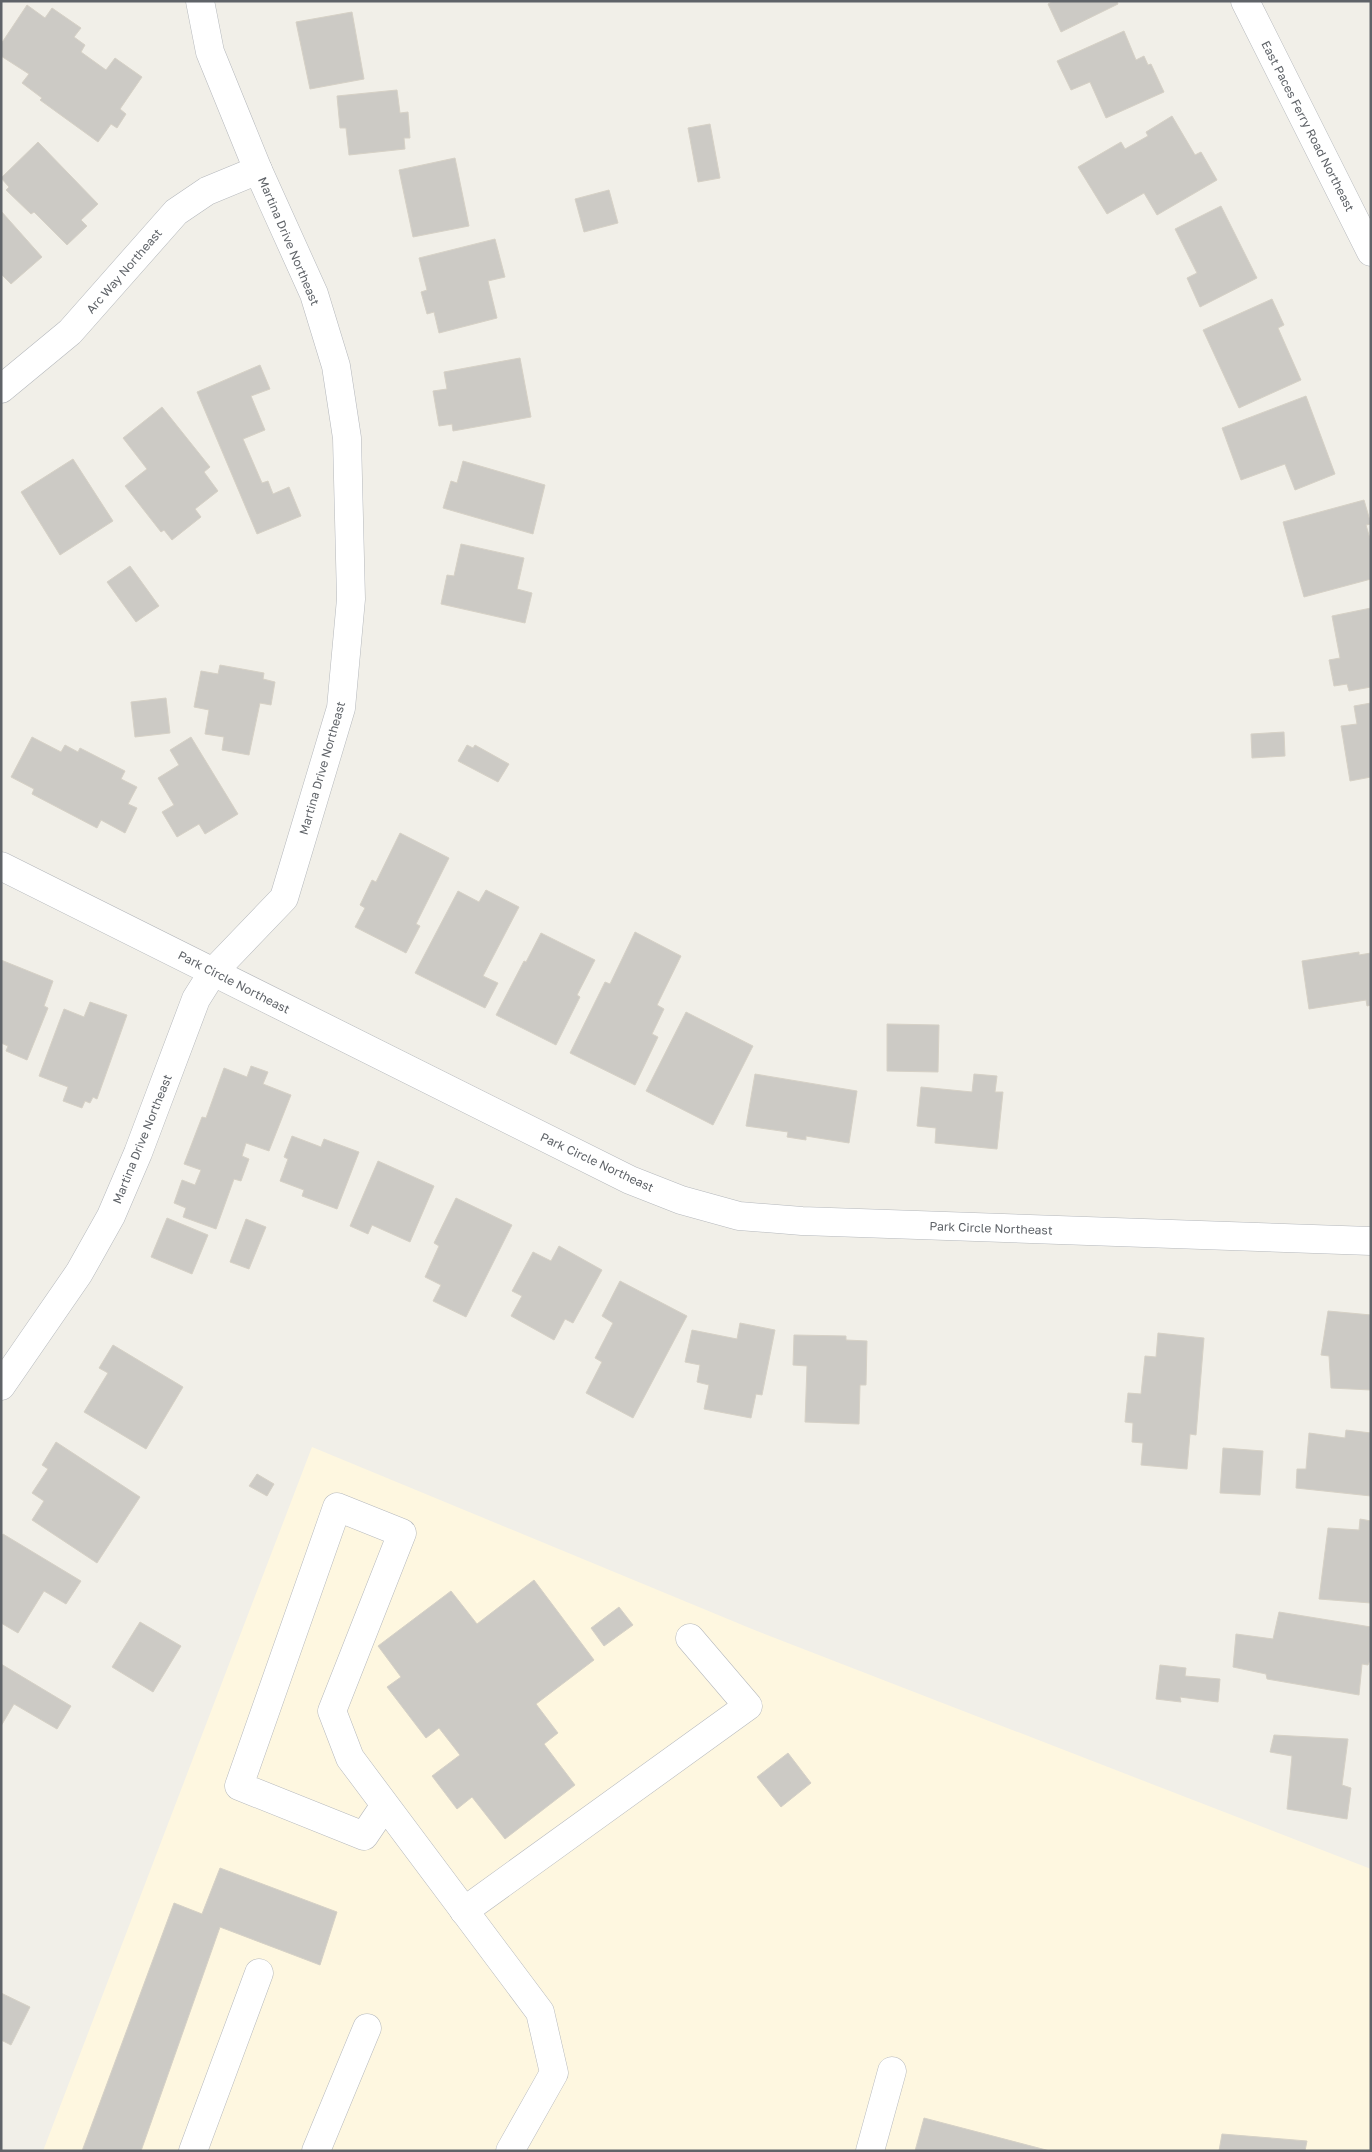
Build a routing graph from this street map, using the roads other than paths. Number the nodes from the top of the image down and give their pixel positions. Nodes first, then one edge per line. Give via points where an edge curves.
1 (200, 1) edge
2 (1245, 1) edge
3 (258, 170) junction
4 (1371, 252) edge
5 (1, 389) edge
6 (1, 866) edge
7 (213, 972) junction
8 (1371, 1242) edge
9 (1, 1386) edge
10 (690, 1638) dead end
11 (385, 1805) junction
12 (464, 1911) junction
13 (259, 1973) dead end
14 (367, 2028) dead end
15 (892, 2072) dead end
16 (193, 2151) edge
17 (316, 2151) edge
18 (510, 2151) edge
19 (870, 2151) edge

1 - 3 street, Martina Drive Northeast via 210,52
2 - 4 street, East Paces Ferry Road Northeast
3 - 5 street, Arc Way Northeast via 207,191 176,212 70,332
3 - 7 street, Martina Drive Northeast via 314,294 336,366 347,438 351,599 341,708 284,898
6 - 7 street, Park Circle Northeast
7 - 8 street, Park Circle Northeast via 630,1180 681,1200 739,1216 802,1222
7 - 9 street, Martina Drive Northeast via 196,998 111,1216 79,1273
10 - 12 street via 748,1706
11 - 11 street via 350,1758 332,1712 402,1534 337,1507 240,1786 364,1836
11 - 12 street
12 - 18 street via 540,2012 554,2073
13 - 16 street
14 - 17 street
15 - 19 street

